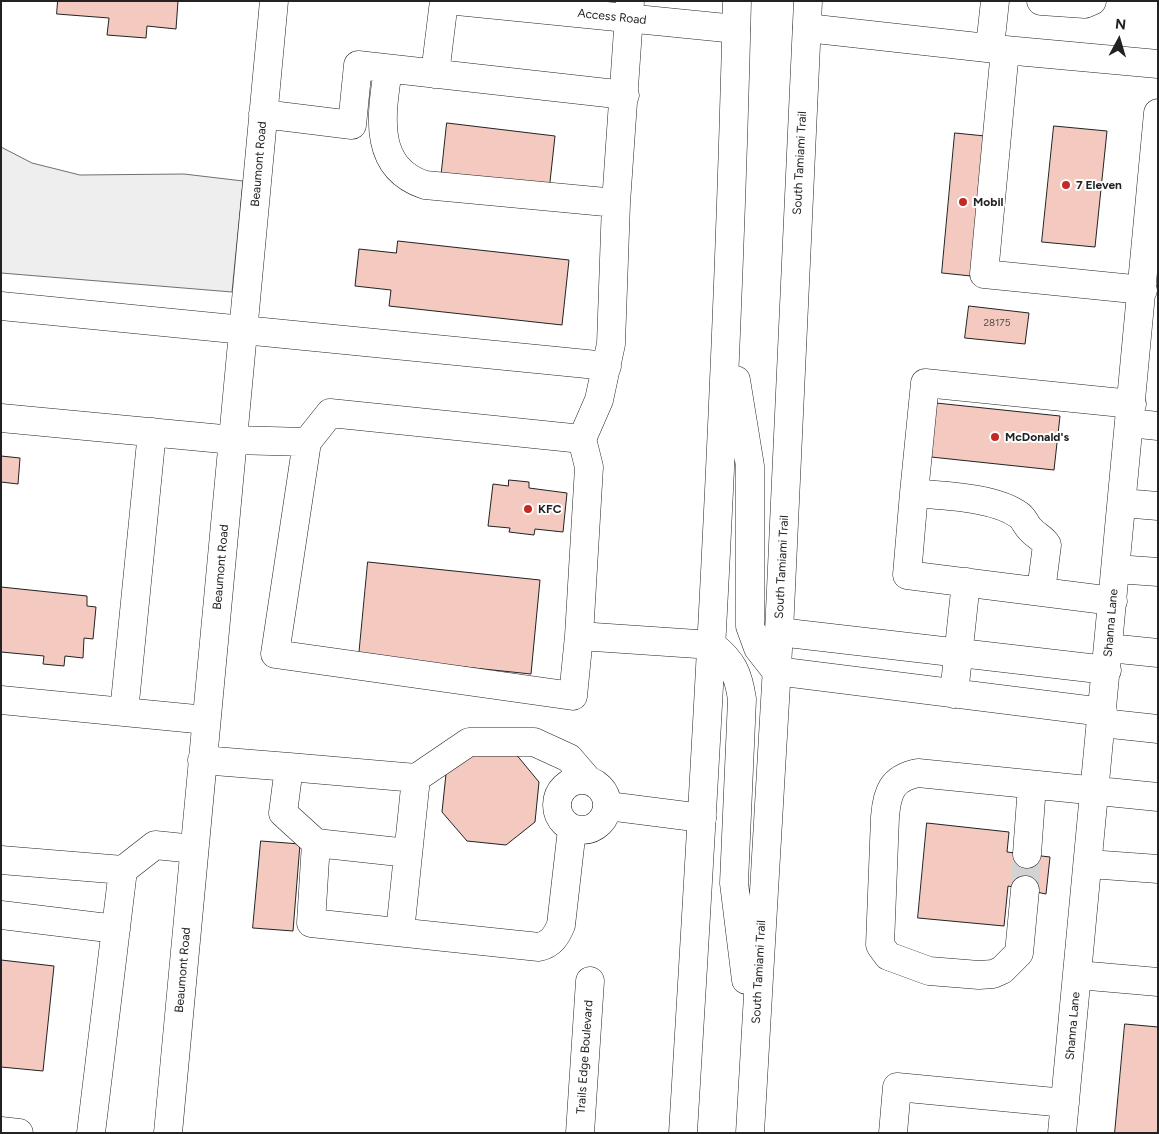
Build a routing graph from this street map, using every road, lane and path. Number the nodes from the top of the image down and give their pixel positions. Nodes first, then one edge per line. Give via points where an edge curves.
1 (274, 1) edge
2 (444, 1) edge
3 (457, 1) edge
4 (737, 1) edge
5 (808, 1) edge
6 (995, 1) edge
7 (1041, 1) edge
8 (1092, 1) edge
9 (630, 10) edge
10 (807, 28) junction
11 (736, 29) junction
12 (998, 49) junction
13 (1158, 64) edge
14 (388, 69) junction
15 (436, 74) junction
16 (625, 95) junction
17 (263, 114) junction
18 (1157, 119) edge
19 (1154, 196) edge
20 (616, 204) junction
21 (1148, 275) edge
22 (1, 306) edge
23 (727, 319) junction
24 (243, 328) junction
25 (1147, 364) edge
26 (606, 366) junction
27 (1131, 414) junction
28 (1, 418) edge
29 (1158, 426) edge
30 (152, 432) junction
31 (582, 439) junction
32 (233, 440) junction
33 (307, 442) junction
34 (914, 493) junction
35 (1122, 503) junction
36 (1158, 506) edge
37 (1116, 568) junction
38 (1158, 572) edge
39 (966, 582) junction
40 (1042, 591) junction
41 (1113, 601) junction
42 (779, 632) junction
43 (579, 636) junction
44 (712, 645) junction
45 (959, 653) junction
46 (1158, 653) edge
47 (1108, 659) junction
48 (776, 671) junction
49 (954, 694) junction
50 (1, 700) edge
51 (124, 712) junction
52 (1102, 718) junction
53 (206, 720) junction
54 (1158, 729) edge
55 (202, 760) junction
56 (289, 767) junction
57 (416, 778) junction
58 (588, 780) junction
59 (1032, 785) junction
60 (1095, 792) junction
61 (1158, 798) edge
62 (608, 806) junction
63 (702, 818) junction
64 (572, 829) junction
65 (316, 843) junction
66 (194, 849) junction
67 (408, 854) junction
68 (1027, 854) tunnel mouth
69 (1, 860) edge
70 (1089, 864) junction
71 (123, 870) junction
72 (1158, 870) edge
73 (1026, 890) tunnel mouth
74 (1, 914) edge
75 (116, 929) junction
76 (400, 932) junction
77 (1078, 975) junction
78 (590, 981) dead end
79 (1158, 982) edge
80 (755, 1049) junction
81 (1065, 1103) junction
82 (1, 1131) edge
83 (19, 1133) edge
84 (91, 1133) edge
85 (168, 1133) edge
86 (580, 1133) edge
87 (683, 1133) edge
88 (750, 1133) edge
89 (893, 1133) edge
90 (1062, 1133) edge

1 - 17 main road, Beaumont Road
2 - 15 main road
3 - 9 main road, Access Road
4 - 11 main road
5 - 10 main road, South Tamiami Trail
6 - 12 main road
7 - 8 main road via 1085,4
9 - 11 main road, Access Road
9 - 16 main road
10 - 12 main road
10 - 42 main road, South Tamiami Trail
11 - 23 main road
12 - 13 main road
12 - 21 main road via 984,274
14 - 15 main road
14 - 17 main road via 358,65 352,125
14 - 20 main road via 382,115 384,140 395,164 407,177 425,185
15 - 16 main road
16 - 20 main road
17 - 24 main road, Beaumont Road
18 - 19 main road, Shanna Lane
19 - 21 main road, Shanna Lane
20 - 26 main road via 611,344
21 - 25 main road, Shanna Lane
22 - 24 main road
23 - 44 main road
23 - 48 main road via 750,466 750,626 758,648
24 - 26 main road
24 - 32 main road, Beaumont Road
25 - 27 main road, Shanna Lane
26 - 31 main road via 599,400
27 - 29 main road
27 - 34 main road via 925,383
27 - 35 main road, Shanna Lane
28 - 30 main road
30 - 32 main road
30 - 51 main road
31 - 33 main road via 330,413
31 - 43 main road via 589,467
32 - 33 main road
32 - 53 main road, Beaumont Road
33 - 43 main road via 275,654 572,696
34 - 39 main road via 907,575
34 - 40 main road via 973,500 1021,515 1031,531 1047,546
35 - 36 main road
35 - 37 main road, Shanna Lane
37 - 38 main road
37 - 41 main road, Shanna Lane
39 - 40 main road
39 - 45 main road
40 - 41 main road
41 - 47 main road, Shanna Lane
42 - 45 main road
42 - 48 main road, South Tamiami Trail
43 - 44 main road
44 - 63 main road
44 - 80 main road via 728,658 739,678 742,699 734,884
45 - 47 main road
45 - 49 main road
46 - 47 main road
47 - 52 main road, Shanna Lane
48 - 49 main road
48 - 80 main road, South Tamiami Trail
49 - 52 main road
50 - 51 main road
51 - 53 main road
52 - 54 main road
52 - 60 main road, Shanna Lane
53 - 55 main road, Beaumont Road
55 - 56 main road
55 - 66 main road, Beaumont Road
56 - 57 main road
56 - 65 main road via 283,813
57 - 58 main road via 469,742 534,742 569,758
57 - 67 main road
58 - 62 main road via 602,790
58 - 64 main road via 570,782 558,795 557,811 565,825
59 - 60 main road
59 - 68 main road
59 - 73 main road via 918,773 905,776 893,786 885,817 880,945 888,956 929,971 993,974 1002,970 1019,953
60 - 61 main road
60 - 70 main road, Shanna Lane
62 - 63 main road
62 - 64 main road via 596,827 580,831
63 - 87 main road
64 - 76 main road via 561,925 557,936 548,945 538,947
65 - 67 main road
65 - 76 main road via 311,922
66 - 71 main road via 155,845
66 - 85 main road, Beaumont Road
67 - 76 main road
69 - 71 main road
70 - 72 main road
70 - 77 main road, Shanna Lane
71 - 75 main road
74 - 75 main road
75 - 84 main road
77 - 79 main road
77 - 81 main road, Shanna Lane
78 - 86 main road, Trails Edge Boulevard
80 - 88 main road, South Tamiami Trail
81 - 89 main road via 897,1087
81 - 90 main road, Shanna Lane
82 - 83 main road

